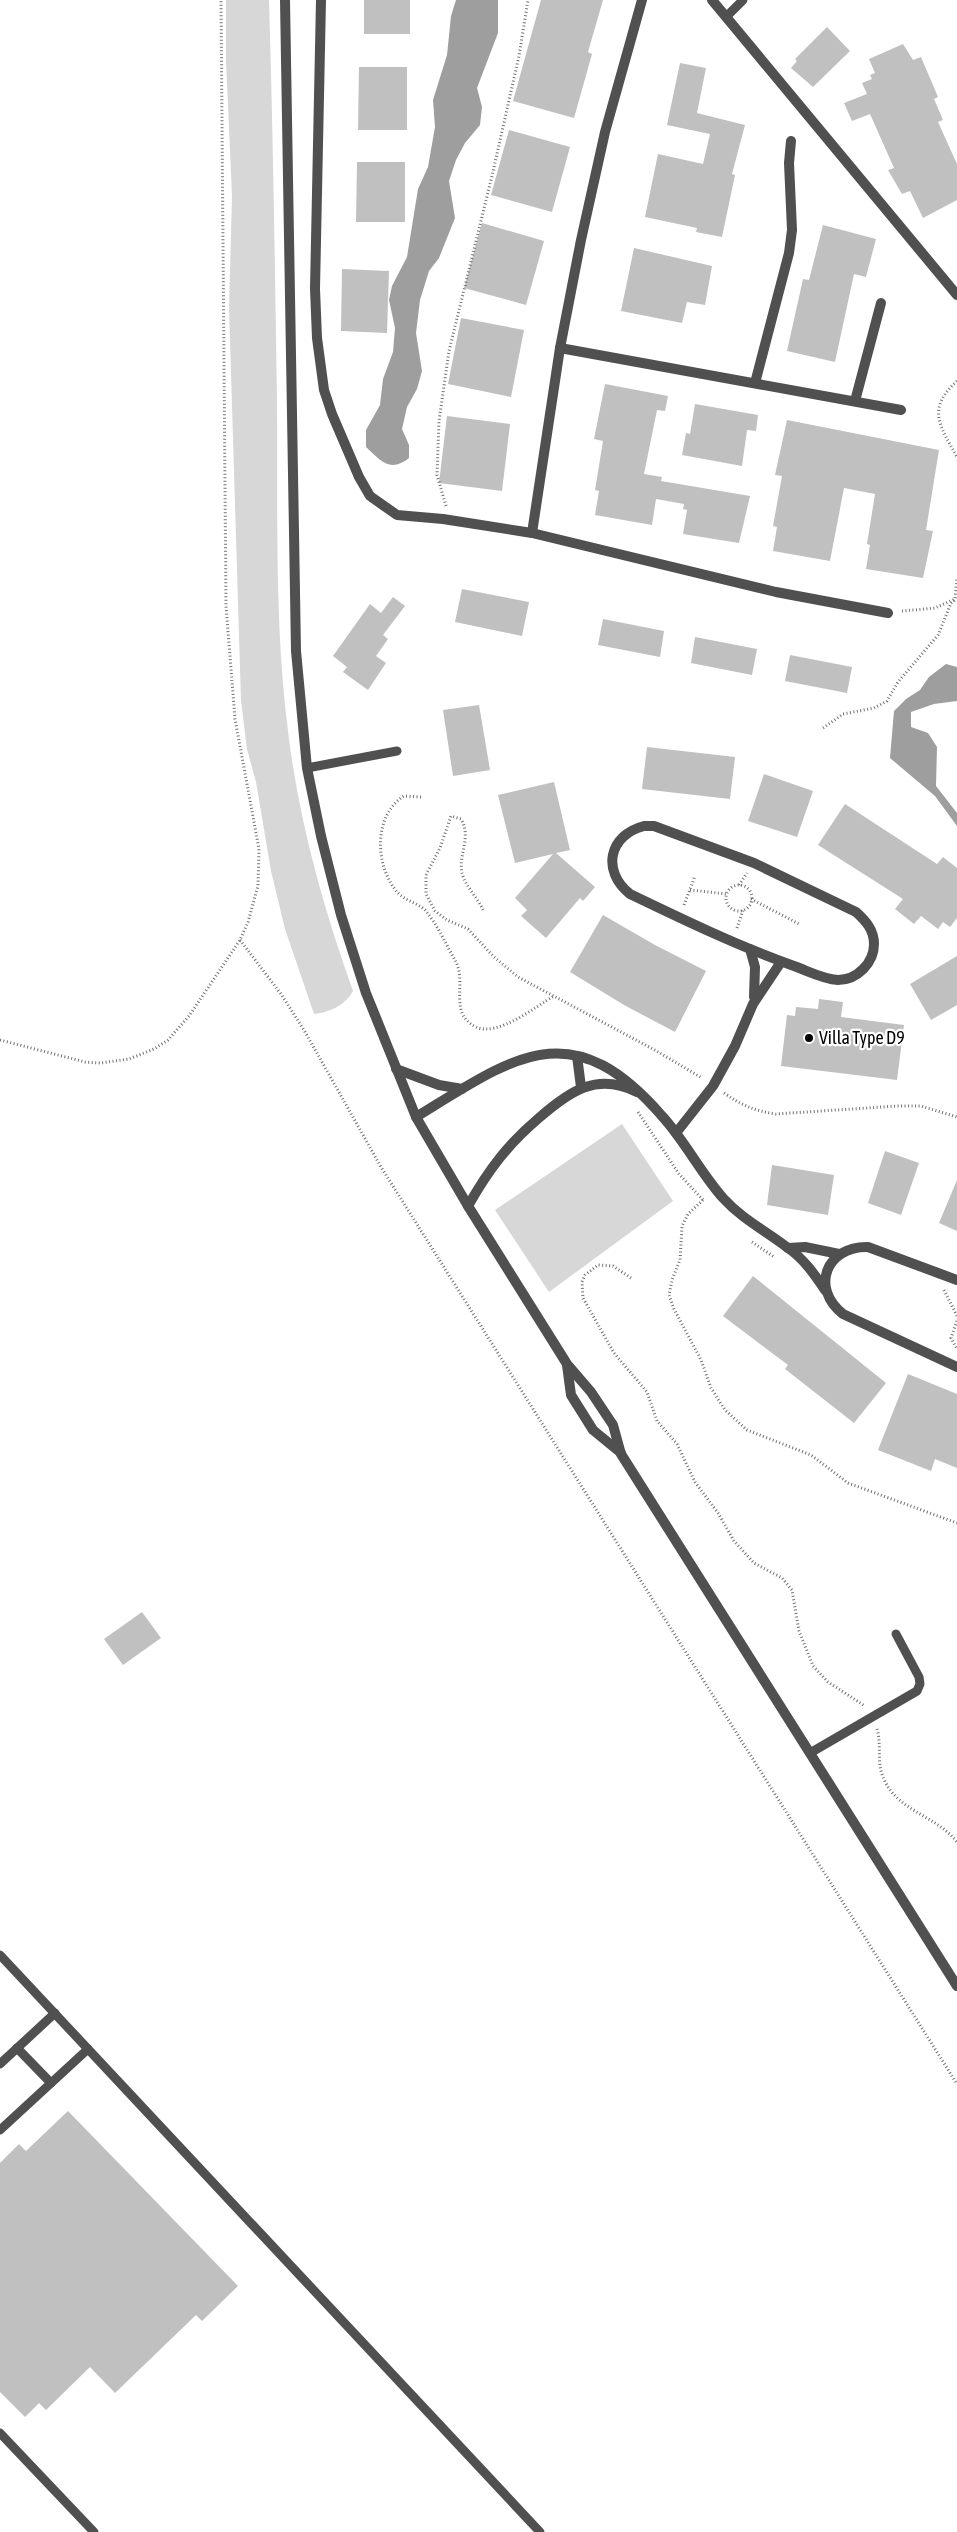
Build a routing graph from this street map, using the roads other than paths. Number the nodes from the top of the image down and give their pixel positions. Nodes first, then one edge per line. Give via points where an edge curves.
1 (285, 0) edge
2 (320, 0) edge
3 (642, 0) edge
4 (712, 0) edge
5 (744, 0) edge
6 (726, 17) junction
7 (791, 141) dead end
8 (957, 295) edge
9 (881, 303) dead end
10 (560, 348) junction
11 (755, 383) junction
12 (855, 402) junction
13 (901, 410) dead end
14 (532, 533) junction
15 (888, 613) road end
16 (397, 751) dead end
17 (307, 768) junction
18 (750, 949) junction
19 (781, 962) junction
20 (753, 1004) junction
21 (577, 1056) junction
22 (396, 1069) junction
23 (581, 1087) junction
24 (462, 1089) junction
25 (642, 1095) junction
26 (416, 1117) junction
27 (676, 1133) junction
28 (468, 1206) junction
29 (788, 1248) junction
30 (839, 1254) junction
31 (957, 1280) edge
32 (825, 1290) junction
33 (567, 1364) junction
34 (957, 1367) edge
35 (621, 1454) junction
36 (896, 1634) dead end
37 (810, 1753) junction
38 (0, 1955) edge
39 (957, 1986) edge
40 (55, 2013) junction
41 (17, 2048) junction
42 (88, 2048) junction
43 (0, 2064) edge
44 (51, 2083) junction
45 (0, 2130) edge
46 (0, 2433) edge
47 (94, 2532) edge
48 (540, 2532) edge

1 - 17 street via 293,592
2 - 14 street via 316,312 324,390 332,414 370,496 397,515
3 - 10 street via 605,132
4 - 6 street
5 - 6 lane
6 - 8 street
7 - 11 street via 792,230 789,253
9 - 12 street
10 - 11 street
10 - 14 street
11 - 12 street
12 - 13 street
14 - 15 street via 776,592
16 - 17 lane
17 - 22 street via 341,915 366,993
18 - 19 street
18 - 19 street via 630,894 616,879 613,870 614,850 619,841 635,828 654,826 732,854 856,912 874,937 872,957 867,966 851,978 830,979
18 - 20 street via 756,986
19 - 20 street
20 - 27 street via 713,1086
21 - 23 street
21 - 24 street via 526,1057 502,1065
21 - 25 street via 613,1070
22 - 24 street via 439,1085
22 - 26 street
23 - 25 street via 613,1084
23 - 28 street via 557,1102 501,1154
24 - 26 street
25 - 27 street
26 - 28 street
27 - 29 street via 722,1197 742,1216
28 - 33 street
29 - 30 street via 814,1248
29 - 32 street via 802,1260
30 - 31 street via 848,1249 868,1247
30 - 32 street via 827,1270
32 - 34 street via 835,1308 843,1314
33 - 35 street via 613,1425
33 - 35 street via 571,1394 593,1430
35 - 37 street
36 - 37 lane via 919,1677 916,1691
37 - 39 street
38 - 40 lane
40 - 41 lane
40 - 42 lane
41 - 43 lane
41 - 44 lane
42 - 44 lane
42 - 48 lane
44 - 45 lane
46 - 47 lane

